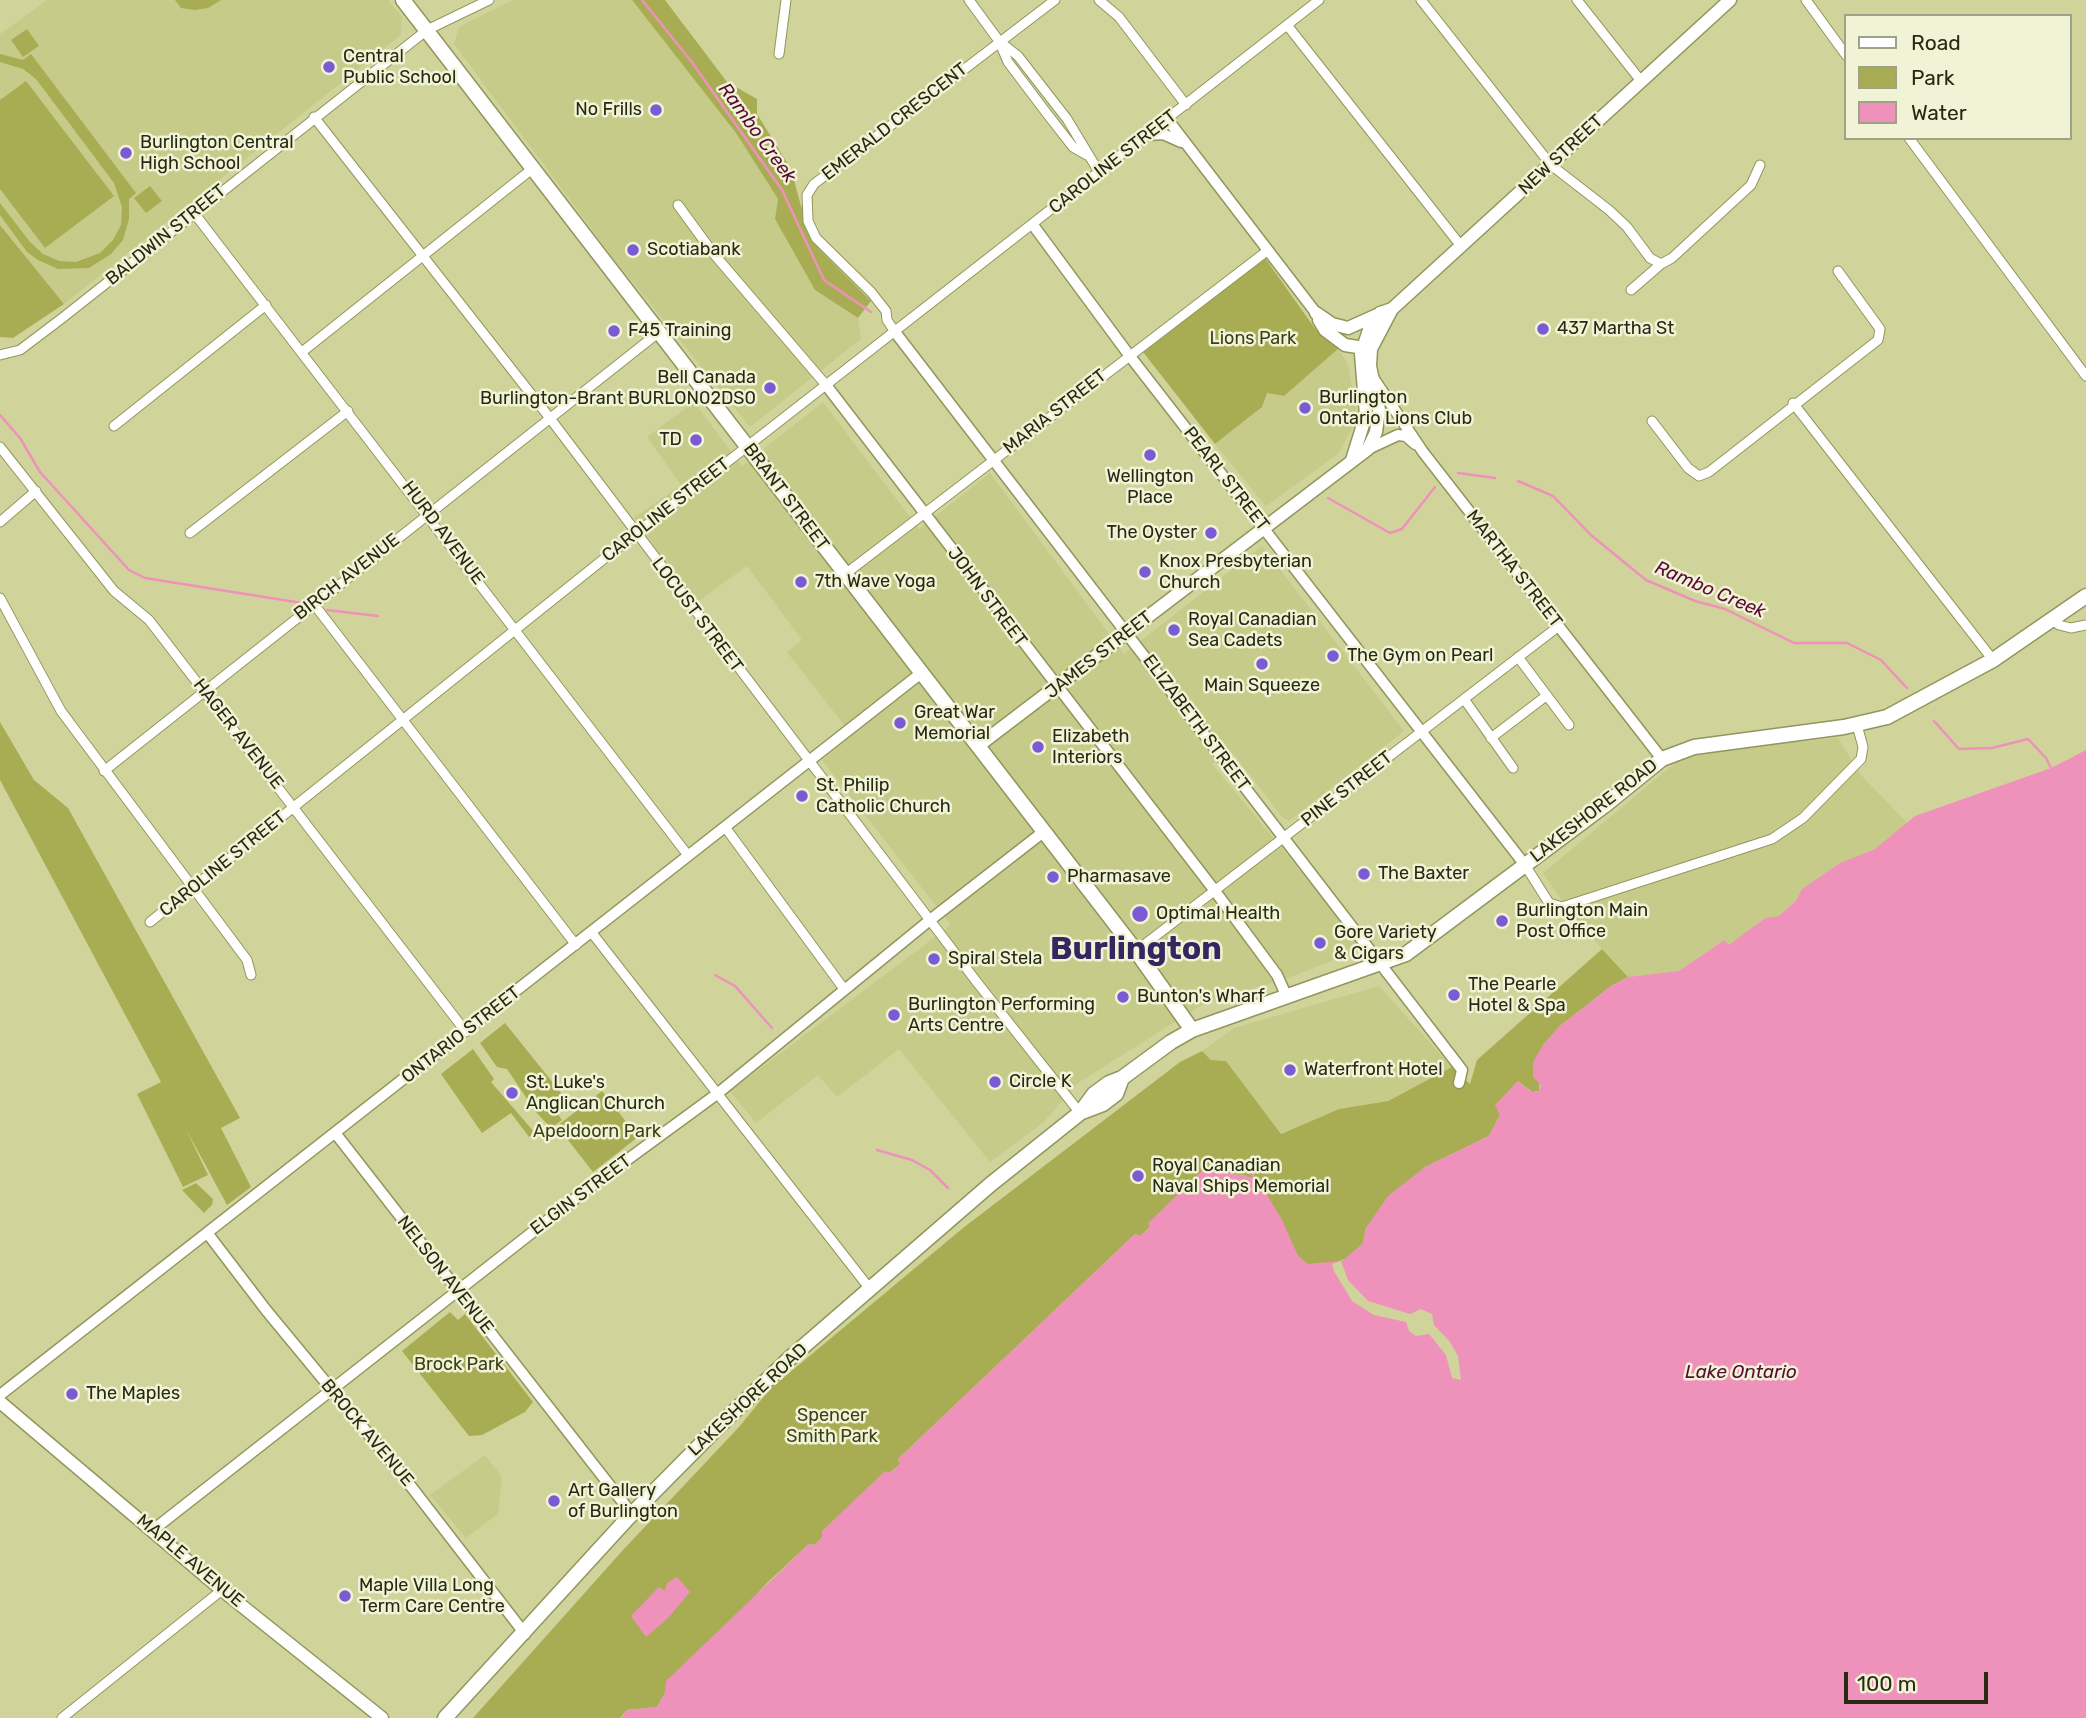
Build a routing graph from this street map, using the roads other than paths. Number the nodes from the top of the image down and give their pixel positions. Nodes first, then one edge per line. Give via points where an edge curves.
1 (403, 0) edge
2 (489, 0) edge
3 (786, 0) edge
4 (969, 0) edge
5 (1055, 0) edge
6 (1099, 0) edge
7 (1319, 0) edge
8 (1420, 0) edge
9 (1577, 0) edge
10 (1730, 0) edge
11 (1806, 0) edge
12 (1287, 25) junction
13 (427, 30) junction
14 (999, 41) junction
15 (1844, 52) edge
16 (779, 54) dead end
17 (1641, 81) junction
18 (1186, 105) junction
19 (314, 117) junction
20 (1168, 120) junction
21 (1148, 135) junction
22 (1910, 140) edge
23 (1185, 146) junction
24 (1551, 165) junction
25 (1760, 165) dead end
26 (532, 169) junction
27 (1099, 172) junction
28 (678, 205) dead end
29 (194, 214) junction
30 (1033, 225) junction
31 (1461, 246) junction
32 (1267, 251) junction
33 (422, 258) junction
34 (1661, 264) junction
35 (1838, 271) dead end
36 (1632, 290) dead end
37 (266, 305) junction
38 (1386, 311) junction
39 (1316, 313) junction
40 (658, 332) junction
41 (895, 332) junction
42 (1366, 349) junction
43 (302, 352) junction
44 (0, 355) edge
45 (1129, 355) junction
46 (1372, 375) junction
47 (2086, 376) edge
48 (826, 385) junction
49 (1793, 403) junction
50 (348, 411) junction
51 (549, 417) junction
52 (1652, 421) dead end
53 (114, 426) dead end
54 (747, 446) junction
55 (0, 447) edge
56 (1368, 449) junction
57 (1423, 452) junction
58 (995, 460) junction
59 (1352, 460) junction
60 (36, 491) junction
61 (428, 513) junction
62 (923, 514) junction
63 (0, 522) edge
64 (1263, 527) junction
65 (190, 533) dead end
66 (635, 534) junction
67 (844, 575) junction
68 (2086, 596) edge
69 (0, 598) edge
70 (313, 603) junction
71 (2052, 619) junction
72 (2086, 625) edge
73 (1559, 626) junction
74 (516, 629) junction
75 (1128, 633) junction
76 (1518, 657) junction
77 (1993, 660) junction
78 (920, 674) junction
79 (1057, 688) junction
80 (204, 691) junction
81 (1546, 696) junction
82 (1464, 699) junction
83 (403, 721) junction
84 (1569, 725) dead end
85 (1857, 725) junction
86 (1421, 732) junction
87 (1491, 738) junction
88 (978, 746) junction
89 (1662, 759) junction
90 (809, 760) junction
91 (1513, 768) dead end
92 (104, 771) junction
93 (295, 807) junction
94 (725, 827) junction
95 (1042, 833) junction
96 (1284, 838) junction
97 (687, 854) junction
98 (1525, 865) junction
99 (194, 888) junction
100 (1214, 891) junction
101 (930, 919) junction
102 (150, 922) dead end
103 (592, 933) junction
104 (576, 945) junction
105 (1136, 951) junction
106 (1382, 963) junction
107 (251, 975) dead end
108 (844, 989) junction
109 (1286, 995) junction
110 (1192, 1030) junction
111 (466, 1032) junction
112 (1459, 1083) dead end
113 (717, 1094) junction
114 (1080, 1113) junction
115 (336, 1134) junction
116 (208, 1234) junction
117 (870, 1289) junction
118 (457, 1291) junction
119 (331, 1391) junction
120 (0, 1395) edge
121 (0, 1402) edge
122 (632, 1514) junction
123 (153, 1531) junction
124 (222, 1590) junction
125 (525, 1634) junction
126 (62, 1718) edge
127 (382, 1718) edge
128 (445, 1718) edge

1 - 13 main road, BRANT STREET
2 - 13 street, BALDWIN STREET
3 - 16 street
4 - 14 street
5 - 14 street, EMERALD CRESCENT
6 - 18 street via 1119,16
7 - 12 street, CAROLINE STREET
8 - 24 street
9 - 17 street
10 - 17 main road, NEW STREET
11 - 15 street
12 - 18 street, CAROLINE STREET
12 - 31 street
13 - 19 street, BALDWIN STREET
13 - 26 main road, BRANT STREET
14 - 27 street via 1018,56 1067,119
14 - 41 street, EMERALD CRESCENT via 814,184 807,195 808,221 816,238 871,292
17 - 24 main road, NEW STREET
18 - 20 street, CAROLINE STREET
19 - 29 street, BALDWIN STREET
19 - 33 street, LOCUST STREET
20 - 21 street, CAROLINE STREET
20 - 23 street
21 - 23 street via 1163,134
21 - 27 street, CAROLINE STREET
22 - 47 street
23 - 32 street
24 - 31 main road, NEW STREET
24 - 34 street via 1609,210 1650,258
25 - 34 street via 1751,185
26 - 33 street
26 - 40 main road, BRANT STREET
27 - 30 street, CAROLINE STREET
28 - 48 street, JOHN STREET
29 - 37 street, HURD AVENUE
29 - 44 street, BALDWIN STREET via 20,350
30 - 41 street, CAROLINE STREET
30 - 45 street, PEARL STREET
31 - 38 main road, NEW STREET
32 - 39 street
32 - 45 street, MARIA STREET
33 - 43 street
33 - 51 street, LOCUST STREET
34 - 36 street
35 - 49 street via 1880,335
37 - 43 street, HURD AVENUE
37 - 53 street
38 - 39 main road via 1348,328
38 - 42 main road, NEW STREET via 1370,327
39 - 42 main road via 1332,336 1345,345
40 - 51 street, BIRCH AVENUE
40 - 54 main road, BRANT STREET
41 - 48 street, CAROLINE STREET
41 - 58 street, ELIZABETH STREET
42 - 46 main road
42 - 59 main road via 1366,415
43 - 50 street, HURD AVENUE
45 - 58 street, MARIA STREET
45 - 64 street, PEARL STREET
46 - 56 main road via 1379,417
46 - 57 street, MARTHA STREET
48 - 54 street, CAROLINE STREET
48 - 62 street, JOHN STREET
49 - 52 street via 1709,472 1699,475 1688,468
49 - 77 street
50 - 61 street, HURD AVENUE
50 - 65 street
51 - 61 street, BIRCH AVENUE
51 - 66 street, LOCUST STREET
54 - 66 street, CAROLINE STREET
54 - 67 main road, BRANT STREET
55 - 60 street, HAGER AVENUE
56 - 57 street via 1401,435
56 - 59 main road, JAMES STREET
57 - 73 street, MARTHA STREET
58 - 62 street, MARIA STREET
58 - 75 street, ELIZABETH STREET
59 - 64 main road, JAMES STREET
60 - 63 street
60 - 80 street, HAGER AVENUE via 114,592 149,620
61 - 70 street, BIRCH AVENUE
61 - 74 street, HURD AVENUE
62 - 67 street, MARIA STREET
62 - 79 street, JOHN STREET
64 - 75 main road, JAMES STREET
64 - 86 street, PEARL STREET
66 - 74 street, CAROLINE STREET
66 - 90 street, LOCUST STREET
67 - 78 main road, BRANT STREET
68 - 71 main road, LAKESHORE ROAD
69 - 92 street via 61,711
70 - 80 street, BIRCH AVENUE
70 - 83 street
71 - 72 street via 2071,628
71 - 77 main road, LAKESHORE ROAD
73 - 76 street, PINE STREET
73 - 89 street, MARTHA STREET
74 - 83 street, CAROLINE STREET
74 - 97 street, HURD AVENUE
75 - 79 main road, JAMES STREET
75 - 96 street, ELIZABETH STREET
76 - 81 street
76 - 82 street, PINE STREET
77 - 85 main road, LAKESHORE ROAD via 1887,717
78 - 88 main road, BRANT STREET
78 - 90 street, ONTARIO STREET
79 - 88 main road, JAMES STREET
79 - 100 street, JOHN STREET
80 - 92 street, BIRCH AVENUE
80 - 93 street, HAGER AVENUE
81 - 84 street
81 - 87 street
82 - 86 street, PINE STREET
82 - 87 street
83 - 93 street, CAROLINE STREET
83 - 104 street
85 - 89 main road, LAKESHORE ROAD via 1694,747
85 - 98 street via 1861,759 1803,818 1773,839 1562,907 1549,902
86 - 96 street, PINE STREET
86 - 98 street, PEARL STREET
87 - 91 street
88 - 95 main road, BRANT STREET
89 - 98 main road, LAKESHORE ROAD
90 - 94 street, ONTARIO STREET
90 - 101 street, LOCUST STREET
92 - 99 street
93 - 99 street, CAROLINE STREET
93 - 111 street, HAGER AVENUE
94 - 97 street, ONTARIO STREET
94 - 108 street
95 - 101 street, ELGIN STREET
95 - 105 main road, BRANT STREET
96 - 100 street, PINE STREET
96 - 106 street, ELIZABETH STREET
97 - 103 street, ONTARIO STREET
98 - 106 main road, LAKESHORE ROAD via 1406,954
99 - 102 street, CAROLINE STREET
99 - 107 street via 247,960
100 - 105 street, PINE STREET
100 - 109 street, JOHN STREET via 1277,975
101 - 108 street, ELGIN STREET
101 - 114 street, LOCUST STREET
103 - 104 street, ONTARIO STREET
103 - 113 street
104 - 111 street, ONTARIO STREET
105 - 110 main road, BRANT STREET
106 - 109 main road, LAKESHORE ROAD
106 - 112 street, ELIZABETH STREET via 1462,1070
108 - 113 street, ELGIN STREET
109 - 110 main road, LAKESHORE ROAD
110 - 114 main road, LAKESHORE ROAD via 1094,1094
111 - 115 street, ONTARIO STREET
113 - 117 street
113 - 118 street, ELGIN STREET
114 - 117 main road, LAKESHORE ROAD
115 - 116 street, ONTARIO STREET
115 - 118 street, NELSON AVENUE
116 - 119 street, BROCK AVENUE
116 - 120 street, ONTARIO STREET
117 - 122 main road, LAKESHORE ROAD via 790,1358
118 - 119 street, ELGIN STREET
118 - 122 street, NELSON AVENUE
119 - 123 street, ELGIN STREET
119 - 125 street, BROCK AVENUE via 404,1476
121 - 123 main road, MAPLE AVENUE
122 - 125 main road, LAKESHORE ROAD
123 - 124 main road, MAPLE AVENUE
124 - 126 street
124 - 127 main road, MAPLE AVENUE
125 - 128 main road, LAKESHORE ROAD

